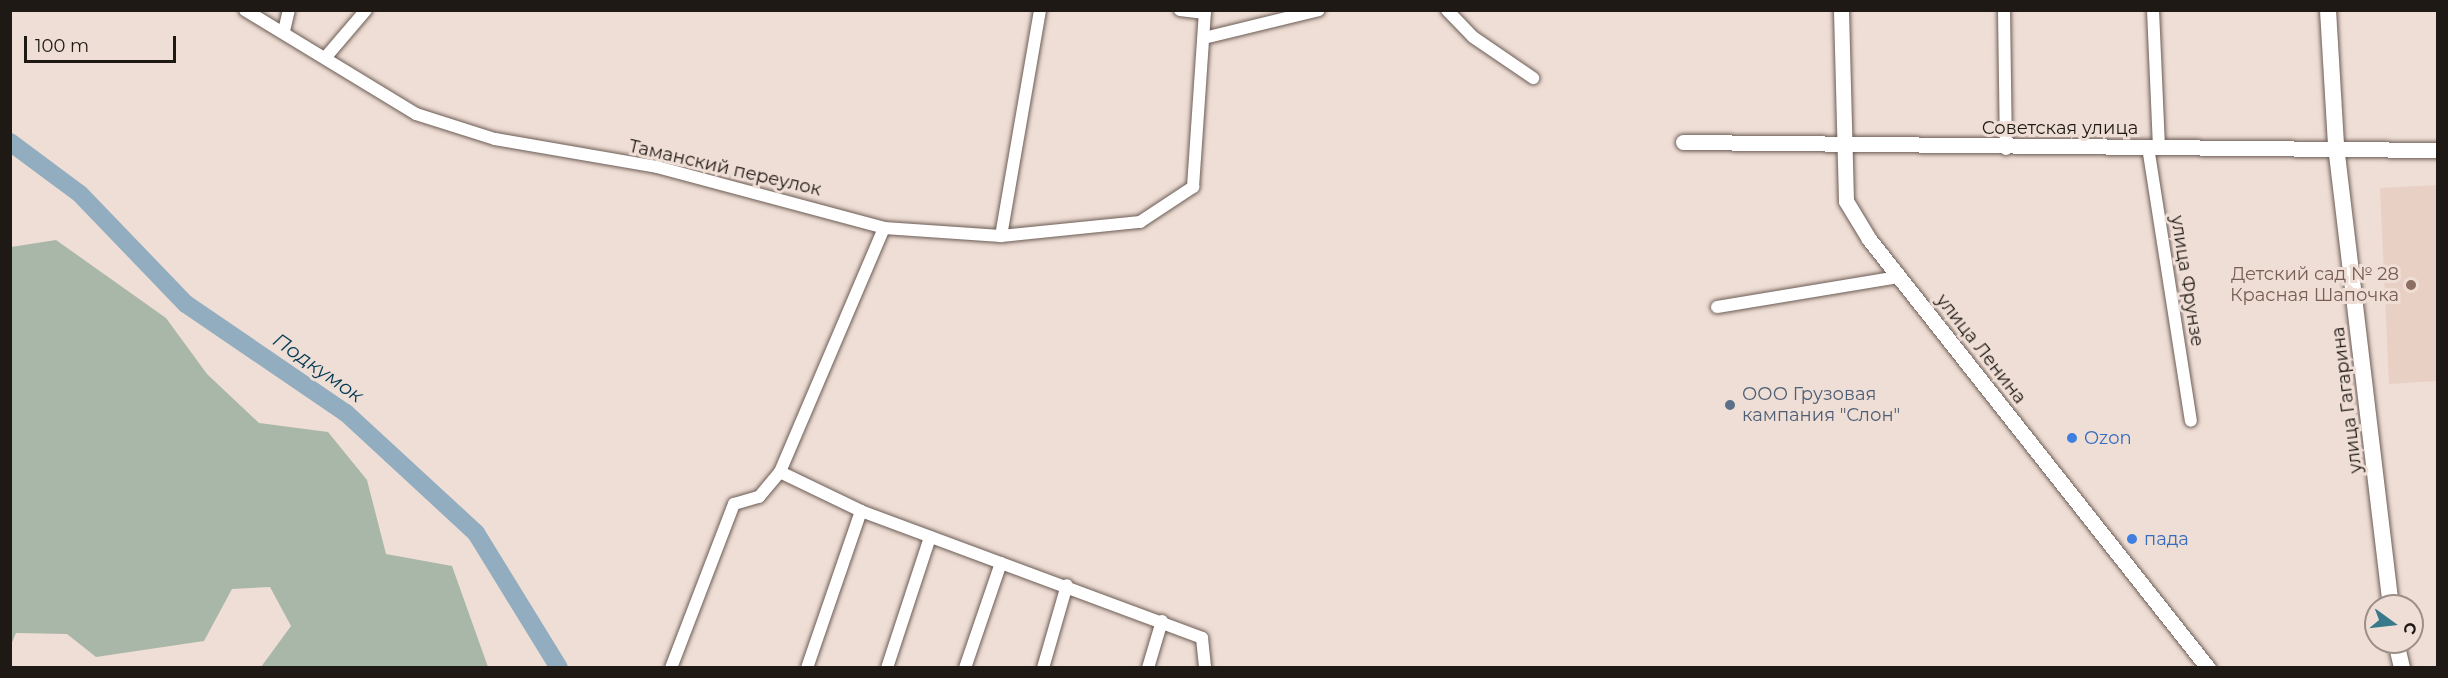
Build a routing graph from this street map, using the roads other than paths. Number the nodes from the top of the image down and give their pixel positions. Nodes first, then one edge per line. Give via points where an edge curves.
1 (245, 10) edge
2 (289, 10) edge
3 (366, 10) edge
4 (1040, 10) edge
5 (1180, 10) edge
6 (1320, 10) edge
7 (1447, 10) edge
8 (1841, 10) edge
9 (2004, 10) edge
10 (2153, 10) edge
11 (2328, 10) edge
12 (1205, 12) edge
13 (284, 31) junction
14 (1204, 38) junction
15 (325, 58) junction
16 (1533, 78) dead end
17 (1683, 142) dead end
18 (1844, 145) junction
19 (2336, 146) junction
20 (2154, 147) junction
21 (2006, 149) junction
22 (2438, 150) edge
23 (884, 228) junction
24 (1000, 236) junction
25 (1899, 277) junction
26 (1717, 307) dead end
27 (2191, 421) dead end
28 (780, 472) junction
29 (861, 511) junction
30 (930, 537) junction
31 (1001, 563) junction
32 (1067, 585) junction
33 (2390, 594) edge
34 (1162, 621) junction
35 (671, 668) edge
36 (807, 668) edge
37 (888, 668) edge
38 (965, 668) edge
39 (1043, 668) edge
40 (1148, 668) edge
41 (1205, 668) edge
42 (2208, 668) edge

1 - 13 street, Таманский переулок
2 - 13 street
3 - 15 street
4 - 24 street
5 - 12 street
6 - 14 street
7 - 16 street via 1473,37
8 - 18 street, улица Ленина
9 - 21 street
10 - 20 street, улица Фрунзе
11 - 19 main road, улица Гагарина
12 - 14 street
13 - 15 street, Таманский переулок
14 - 24 street, Таманский переулок via 1193,187 1140,222
15 - 23 street, Таманский переулок via 416,114 495,139 657,168
17 - 18 street, Советская улица
18 - 21 street, Советская улица
18 - 25 street, улица Ленина via 1846,201
19 - 20 street, Советская улица
19 - 22 street, Советская улица
19 - 33 main road, улица Гагарина
20 - 21 street, Советская улица
20 - 27 street, улица Фрунзе
23 - 24 street, Таманский переулок
23 - 28 street
25 - 26 street
25 - 42 street, улица Ленина
28 - 29 street
28 - 35 street via 759,497 734,504
29 - 30 street
29 - 36 street
30 - 31 street
30 - 37 street
31 - 32 street
31 - 38 street
32 - 34 street
32 - 39 street
34 - 40 street
34 - 41 street via 1202,638

